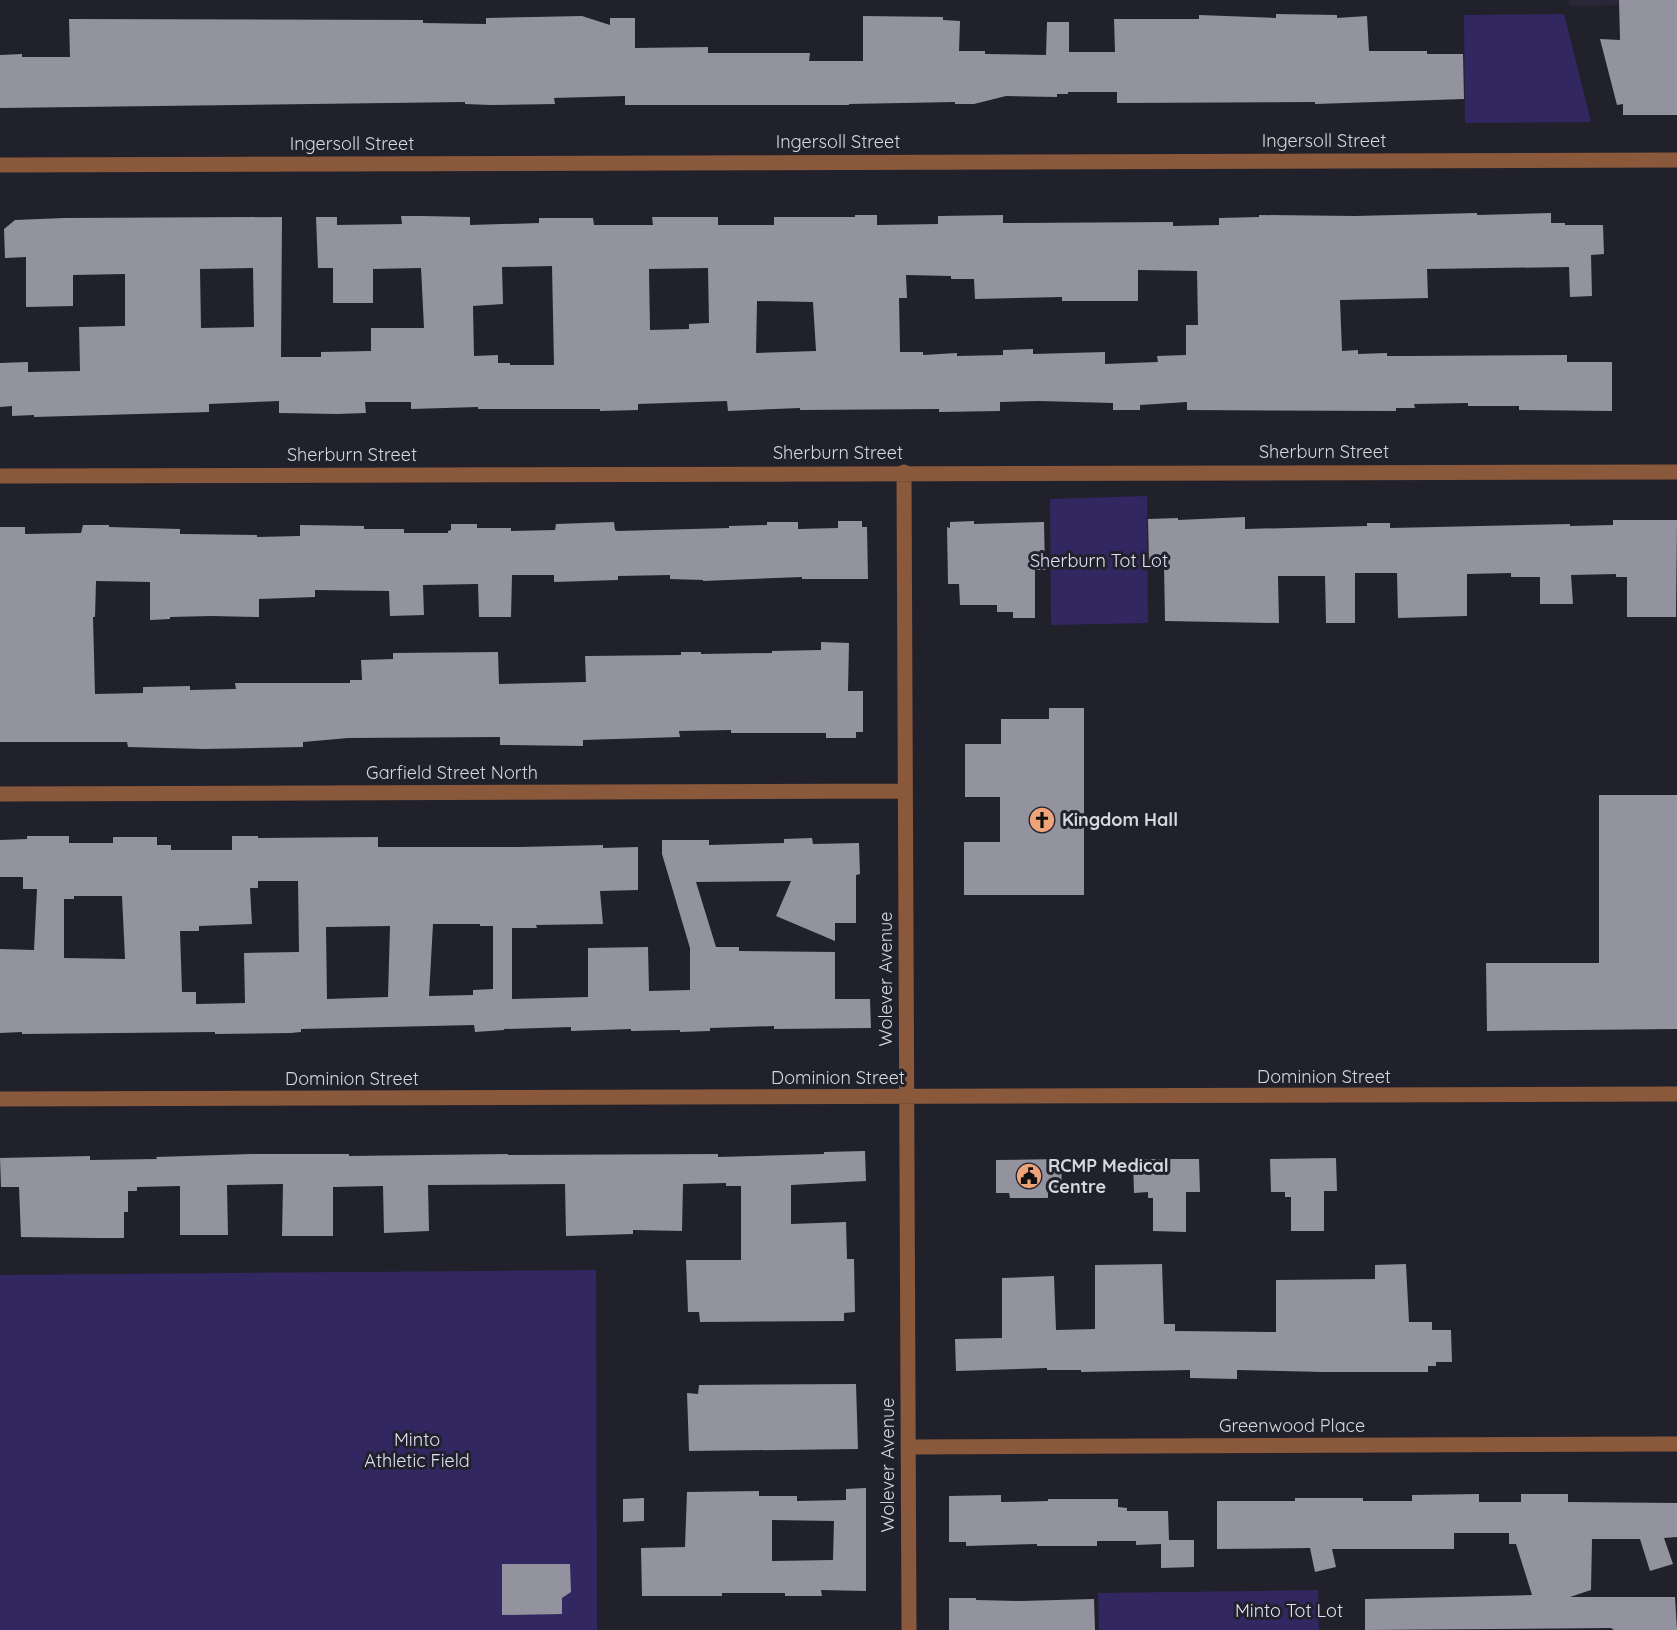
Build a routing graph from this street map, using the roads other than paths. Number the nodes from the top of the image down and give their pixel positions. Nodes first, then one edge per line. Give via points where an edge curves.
1 (1677, 160) edge
2 (0, 165) edge
3 (904, 472) junction
4 (1677, 472) edge
5 (0, 476) edge
6 (905, 791) junction
7 (0, 794) edge
8 (1677, 1094) edge
9 (906, 1097) junction
10 (0, 1099) edge
11 (1677, 1444) edge
12 (908, 1447) junction
13 (909, 1630) edge

1 - 2 street, Ingersoll Street
3 - 4 street, Sherburn Street
3 - 5 street, Sherburn Street
3 - 6 street, Wolever Avenue
6 - 7 street, Garfield Street North
6 - 9 street, Wolever Avenue
8 - 9 street, Dominion Street
9 - 10 street, Dominion Street
9 - 12 street, Wolever Avenue
11 - 12 street, Greenwood Place
12 - 13 street, Wolever Avenue

